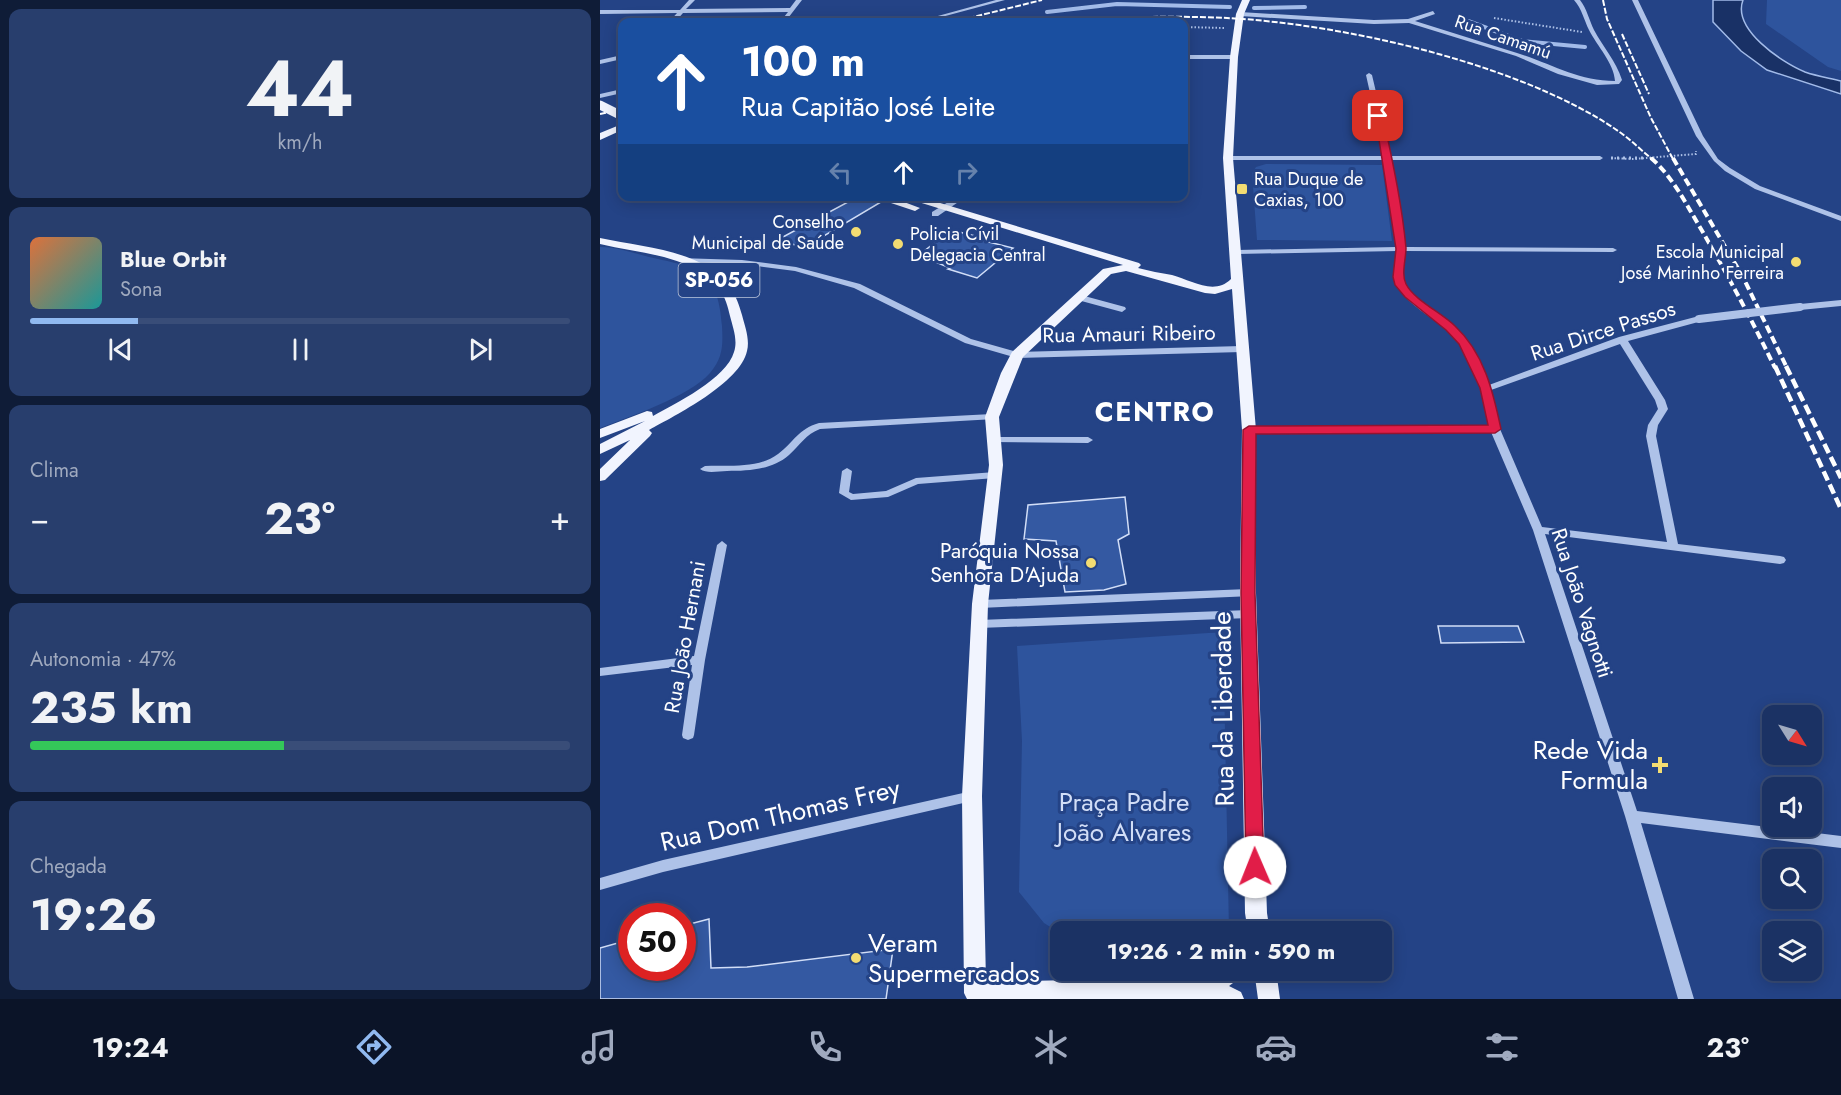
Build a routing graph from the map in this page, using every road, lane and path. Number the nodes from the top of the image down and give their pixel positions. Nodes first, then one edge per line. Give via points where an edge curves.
1 (692, 0) edge
2 (799, 0) edge
3 (1002, 0) edge
4 (1246, 0) edge
5 (1635, 0) edge
6 (1580, 2) edge
7 (792, 10) junction
8 (682, 11) junction
9 (600, 12) edge
10 (1433, 13) dead end
11 (1240, 14) junction
12 (676, 18) edge
13 (786, 18) edge
14 (934, 18) edge
15 (1494, 18) dead end
16 (1409, 21) junction
17 (1188, 27) edge
18 (1237, 29) junction
19 (1593, 34) junction
20 (1188, 57) edge
21 (1234, 57) junction
22 (618, 58) edge
23 (600, 62) edge
24 (1369, 75) dead end
25 (618, 92) edge
26 (600, 96) edge
27 (600, 105) edge
28 (618, 114) edge
29 (618, 130) edge
30 (618, 136) edge
31 (600, 138) edge
32 (1707, 148) junction
33 (1228, 158) junction
34 (1388, 158) junction
35 (1600, 158) joint
36 (897, 201) edge
37 (916, 201) edge
38 (956, 201) edge
39 (940, 211) junction
40 (1841, 219) edge
41 (604, 242) edge
42 (1401, 249) junction
43 (1613, 250) dead end
44 (1237, 252) junction
45 (682, 260) junction
46 (1125, 261) junction
47 (1107, 271) junction
48 (1239, 278) junction
49 (1176, 281) junction
50 (1224, 289) junction
51 (1077, 297) junction
52 (1240, 302) junction
53 (1841, 303) edge
54 (1122, 309) dead end
55 (1622, 339) junction
56 (1242, 349) junction
57 (1017, 355) junction
58 (708, 387) junction
59 (1486, 388) junction
60 (676, 410) junction
61 (992, 417) junction
62 (1495, 429) junction
63 (1249, 430) junction
64 (600, 434) edge
65 (994, 440) junction
66 (1088, 440) dead end
67 (600, 450) edge
68 (705, 469) dead end
69 (847, 471) dead end
70 (995, 475) junction
71 (600, 477) edge
72 (1538, 530) junction
73 (722, 545) dead end
74 (1673, 547) junction
75 (1780, 560) dead end
76 (1248, 593) junction
77 (980, 604) junction
78 (1249, 614) junction
79 (979, 624) junction
80 (699, 660) junction
81 (600, 672) edge
82 (688, 735) dead end
83 (972, 796) junction
84 (1632, 816) junction
85 (1841, 842) edge
86 (600, 884) edge
87 (1255, 921) edge
88 (1218, 981) edge
89 (1267, 981) edge
90 (1210, 987) junction
91 (975, 996) edge
92 (1233, 999) edge
93 (1269, 999) edge
94 (1686, 999) edge

1 - 8 street
2 - 7 street
3 - 14 street
4 - 11 main road, Rua da Liberdade
5 - 32 street
6 - 19 street
7 - 8 street
7 - 13 street
8 - 9 street
8 - 12 street
10 - 16 street
11 - 16 street, Rua Camamú
11 - 18 main road, Rua da Liberdade
15 - 19 path
16 - 19 street, Rua Camamú via 1518,55 1560,73 1612,84 1619,80 1617,73
17 - 18 path
18 - 21 main road, Rua da Liberdade
20 - 21 street
21 - 33 main road, Rua da Liberdade
22 - 23 street
24 - 34 street, Rua João Vagnotti
25 - 26 street
27 - 28 main road, bridge
29 - 31 main road
30 - 31 main road
32 - 35 path via 1695,148 1696,154
32 - 40 street via 1739,177
33 - 34 street
33 - 44 main road, Rua da Liberdade
34 - 35 street
34 - 42 street, Rua João Vagnotti
36 - 39 main road
37 - 39 main road
38 - 39 street
39 - 46 main road
39 - 47 main road via 1097,259 1107,264
41 - 45 main road, SP-056
42 - 43 street
42 - 44 street
42 - 59 street, Rua João Vagnotti via 1401,285 1464,342
44 - 48 main road, Rua da Liberdade
45 - 57 street, Rua Amauri Ribeiro via 796,269 857,286 968,341
45 - 58 main road, SP-056 via 705,270 729,292 742,339 740,355
46 - 48 main road via 1215,282
46 - 49 main road
47 - 49 main road via 1126,268
47 - 51 main road
48 - 50 main road
48 - 52 main road, Rua da Liberdade
49 - 50 main road via 1210,290
50 - 52 main road
51 - 54 street
51 - 57 main road
52 - 56 main road, Rua da Liberdade
53 - 55 street, Rua Dirce Passos, bridge via 1699,320
55 - 59 street, Rua Dirce Passos
55 - 74 street via 1663,409 1651,436
56 - 57 street, Rua Amauri Ribeiro
56 - 63 main road, Rua da Liberdade
57 - 61 main road
58 - 60 main road, SP-056
58 - 64 main road
59 - 62 street, Rua João Vagnotti
60 - 67 main road
60 - 71 main road, SP-056 via 640,437
61 - 65 main road
61 - 68 street via 819,426 799,435 784,455 775,460 760,465
62 - 63 street
62 - 72 street, Rua João Vagnotti
63 - 76 main road, Rua da Liberdade
65 - 66 street
65 - 70 main road
69 - 70 street via 844,493 851,497 888,494 916,481
70 - 77 main road
72 - 74 street
72 - 84 street, Rua João Vagnotti
73 - 80 street, Rua João Hernani
74 - 75 street
76 - 77 street
76 - 78 main road, Rua da Liberdade
77 - 79 main road
78 - 79 street
78 - 87 main road, Rua da Liberdade
79 - 83 main road
80 - 81 street
80 - 82 street, Rua João Hernani
83 - 86 street, Rua Dom Thomas Frey via 663,866
83 - 91 main road
84 - 85 street
84 - 94 street, Rua João Vagnotti
88 - 90 main road
89 - 93 main road
90 - 91 main road
90 - 92 main road

